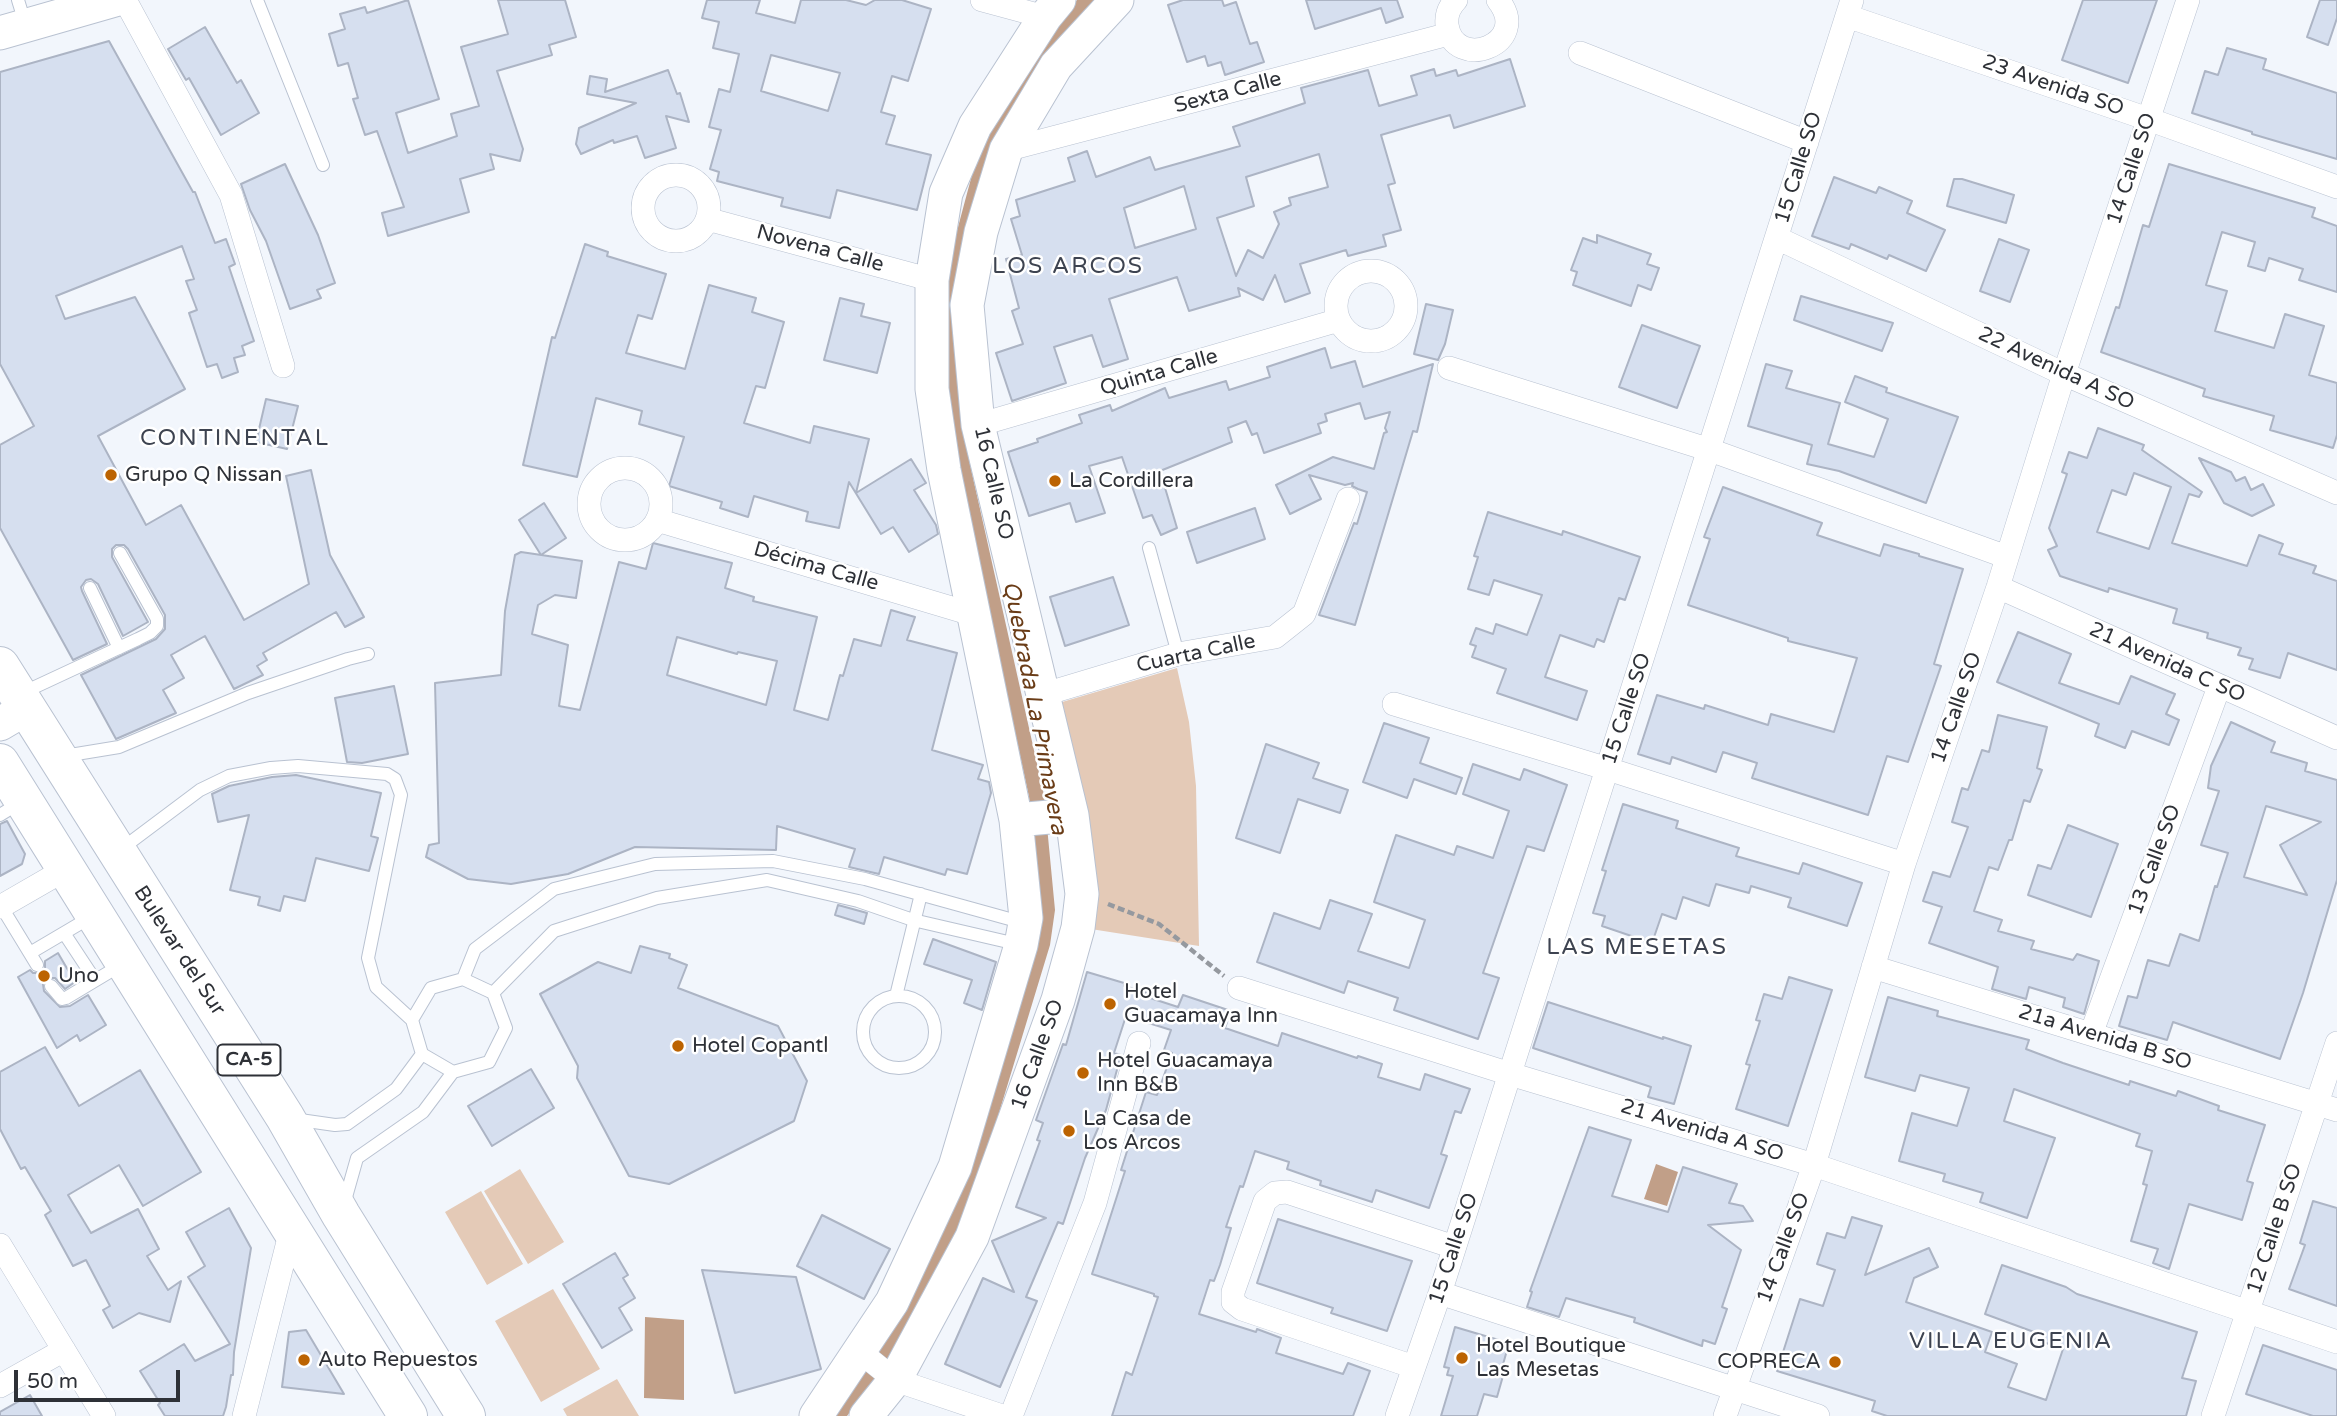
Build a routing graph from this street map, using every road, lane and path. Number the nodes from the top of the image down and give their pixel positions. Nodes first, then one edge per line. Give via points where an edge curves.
1 (115, 0) edge
2 (125, 0) edge
3 (257, 0) edge
4 (982, 0) edge
5 (1117, 0) edge
6 (1456, 0) edge
7 (1498, 0) edge
8 (2188, 0) edge
9 (1849, 8) edge
10 (1052, 9) edge
11 (15, 20) edge
12 (1449, 34) junction
13 (1580, 53) dead end
14 (2148, 119) junction
15 (1807, 142) junction
16 (1006, 150) junction
17 (323, 166) dead end
18 (2337, 187) edge
19 (707, 219) dead end
20 (1777, 238) junction
21 (932, 280) junction
22 (1339, 320) dead end
23 (284, 366) dead end
24 (1450, 368) dead end
25 (2064, 374) junction
26 (978, 425) junction
27 (1710, 450) junction
28 (2337, 493) edge
29 (1348, 499) dead end
30 (657, 520) dead end
31 (1149, 548) dead end
32 (120, 553) dead end
33 (2007, 557) junction
34 (1998, 587) junction
35 (90, 588) dead end
36 (975, 615) junction
37 (118, 648) junction
38 (368, 654) dead end
39 (1178, 654) junction
40 (2219, 687) junction
41 (1045, 694) junction
42 (11, 698) edge
43 (1394, 704) dead end
44 (2337, 738) edge
45 (58, 758) junction
46 (0, 763) edge
47 (1608, 769) junction
48 (12, 808) edge
49 (1067, 815) junction
50 (1021, 819) junction
51 (117, 852) junction
52 (773, 861) junction
53 (1904, 864) junction
54 (66, 869) junction
55 (767, 880) junction
56 (921, 894) junction
57 (1082, 894) junction
58 (1, 907) edge
59 (913, 920) junction
60 (79, 924) junction
61 (1023, 934) junction
62 (30, 953) junction
63 (37, 965) dead end
64 (1873, 967) junction
65 (110, 972) junction
66 (463, 979) junction
67 (51, 986) dead end
68 (1239, 988) joint
69 (493, 993) junction
70 (896, 996) junction
71 (412, 1020) junction
72 (2091, 1034) junction
73 (1139, 1043) dead end
74 (2337, 1043) edge
75 (422, 1054) junction
76 (453, 1072) junction
77 (1510, 1074) junction
78 (2326, 1107) edge
79 (285, 1117) junction
80 (1814, 1164) junction
81 (341, 1215) junction
82 (291, 1230) junction
83 (0, 1245) edge
84 (1454, 1247) junction
85 (1440, 1293) junction
86 (2248, 1312) junction
87 (2337, 1342) edge
88 (64, 1350) junction
89 (861, 1352) junction
90 (1414, 1367) junction
91 (893, 1378) junction
92 (0, 1386) edge
93 (1734, 1387) junction
94 (104, 1416) edge
95 (244, 1416) edge
96 (408, 1416) edge
97 (466, 1416) edge
98 (816, 1416) edge
99 (866, 1416) edge
100 (1002, 1416) edge
101 (1012, 1416) edge
102 (1397, 1416) edge
103 (1725, 1416) edge
104 (1818, 1416) edge
105 (2213, 1416) edge

1 - 11 street
2 - 23 street via 231,195
3 - 17 lane
4 - 10 street
5 - 16 street, 16 Calle SO via 1056,66
6 - 12 street via 1448,13
7 - 12 street via 1506,27 1498,43 1468,50
8 - 14 street, 14 Calle SO
9 - 14 street, 23 Avenida SO
9 - 15 street, 15 Calle SO
10 - 21 street, 16 Calle SO via 975,126 946,193
12 - 16 street, Sexta Calle
13 - 15 street
14 - 18 street, 23 Avenida SO
14 - 25 street, 14 Calle SO
15 - 20 street, 15 Calle SO
16 - 26 street, 16 Calle SO via 981,233 967,305
19 - 21 street, Novena Calle
20 - 25 street, 22 Avenida A SO
20 - 27 street, 15 Calle SO
21 - 36 street, 16 Calle SO via 933,389 944,470
22 - 26 street, Quinta Calle
24 - 27 street
25 - 28 street, 22 Avenida A SO
25 - 33 street, 14 Calle SO
26 - 41 street, 16 Calle SO
27 - 33 street
27 - 47 street, 15 Calle SO
29 - 39 street, Cuarta Calle via 1304,614 1275,637
30 - 36 street, Décima Calle
31 - 39 lane
32 - 37 lane via 157,626
33 - 34 street, 14 Calle SO
34 - 40 street, 21 Avenida C SO
34 - 53 street, 14 Calle SO
35 - 37 lane
36 - 50 street, 16 Calle SO
37 - 42 lane
38 - 45 lane via 248,694 119,747
39 - 41 street, Cuarta Calle
40 - 44 street, 21 Avenida C SO
40 - 72 street, 13 Calle SO
41 - 49 street, 16 Calle SO
42 - 45 highway, Bulevar del Sur / CA-5
43 - 47 street
45 - 51 highway, Bulevar del Sur / CA-5
46 - 48 highway, CA-5
47 - 53 street
47 - 77 street, 15 Calle SO
48 - 54 highway, CA-5
49 - 50 street
49 - 57 street, 16 Calle SO
50 - 61 street, 16 Calle SO
51 - 71 lane via 200,790 229,776 298,766 387,774 395,779 401,795 368,958 376,987
51 - 79 highway, Bulevar del Sur / CA-5
52 - 55 lane
52 - 56 lane
52 - 66 lane via 655,864 554,889 475,949
53 - 64 street, 14 Calle SO
54 - 58 street
54 - 60 highway, CA-5
55 - 59 lane via 858,901
55 - 69 lane via 657,898 554,931
56 - 59 lane
56 - 61 lane
57 - 68 path via 1158,924
57 - 91 street, 16 Calle SO via 1079,928 1058,1000 972,1237
58 - 62 lane
59 - 61 lane
59 - 70 lane
60 - 62 lane
60 - 65 highway, CA-5
61 - 89 street, 16 Calle SO via 955,1167 892,1302
62 - 63 lane
64 - 72 street, 21a Avenida B SO
64 - 80 street, 14 Calle SO
65 - 67 lane via 62,999
65 - 82 highway, CA-5
66 - 69 lane
66 - 71 lane via 430,988
68 - 77 street, 21 Avenida A SO
69 - 76 lane via 506,1028 489,1062
70 - 70 lane via 867,1013 863,1035 866,1047 880,1063 903,1068 931,1050 936,1028 918,1000
71 - 75 lane
72 - 78 street, 21a Avenida B SO
73 - 101 street via 1095,1203
74 - 78 street, 12 Calle B SO
75 - 76 lane
75 - 79 lane via 396,1088 347,1124
76 - 81 lane via 422,1112 357,1158
77 - 80 street, 21 Avenida A SO
77 - 84 street, 15 Calle SO
78 - 86 street, 12 Calle B SO
79 - 81 highway, Bulevar del Sur / CA-5
80 - 86 street, 21 Avenida A SO
80 - 93 street, 14 Calle SO
81 - 97 highway, Bulevar del Sur / CA-5
82 - 95 street
82 - 96 highway, CA-5
83 - 88 street
84 - 85 street, 15 Calle SO
84 - 90 street via 1287,1192 1275,1193 1265,1201 1233,1292 1234,1302 1242,1309
85 - 90 street, 15 Calle SO
85 - 93 street
86 - 87 street, 21 Avenida A SO
86 - 105 street, 12 Calle B SO
88 - 92 street
88 - 94 street
89 - 91 street
89 - 98 street, 16 Calle SO
90 - 102 street, 15 Calle SO
91 - 99 street, 16 Calle SO
91 - 100 street
93 - 103 street, 14 Calle SO
93 - 104 street

